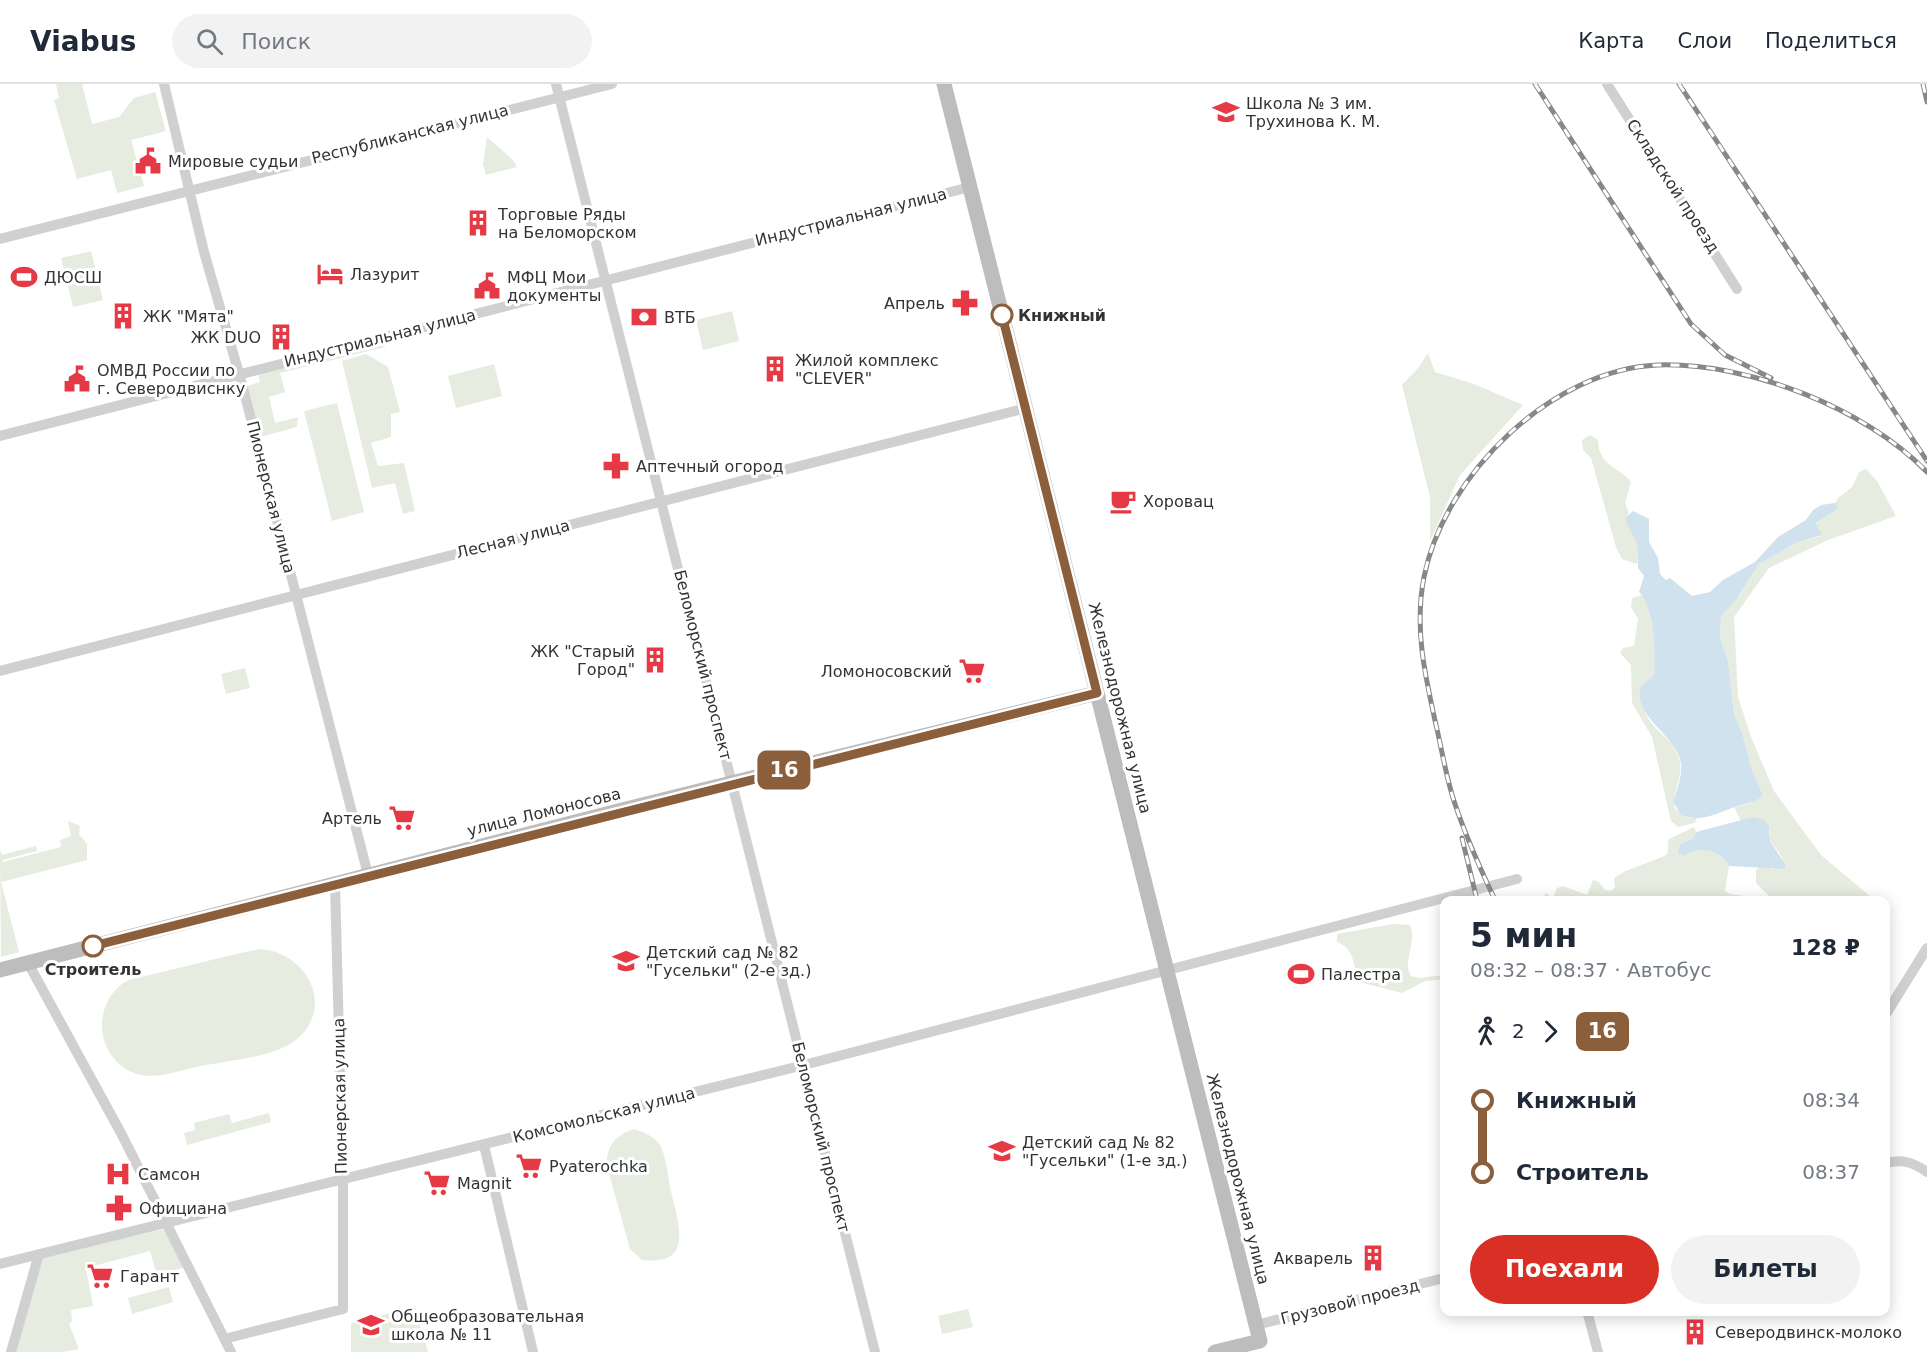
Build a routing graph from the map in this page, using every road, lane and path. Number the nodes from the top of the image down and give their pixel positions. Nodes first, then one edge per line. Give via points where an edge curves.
1 (164, 84) edge
2 (556, 84) edge
3 (612, 84) edge
4 (944, 84) edge
5 (1607, 84) edge
6 (559, 97) junction
7 (970, 187) junction
8 (190, 190) junction
9 (0, 239) edge
10 (606, 280) junction
11 (1737, 289) dead end
12 (239, 374) junction
13 (1026, 408) junction
14 (0, 436) edge
15 (662, 501) junction
16 (296, 595) junction
17 (0, 671) edge
18 (1097, 693) junction
19 (733, 783) junction
20 (368, 875) junction
21 (1517, 879) dead end
22 (335, 884) junction
23 (1452, 896) edge
24 (1440, 899) edge
25 (1927, 948) edge
26 (28, 963) junction
27 (1, 967) edge
28 (1167, 970) junction
29 (1890, 1008) edge
30 (804, 1065) junction
31 (484, 1145) junction
32 (1890, 1163) edge
33 (1927, 1172) edge
34 (342, 1180) junction
35 (166, 1225) junction
36 (39, 1254) junction
37 (0, 1264) edge
38 (1440, 1279) edge
39 (1588, 1316) edge
40 (1256, 1325) junction
41 (228, 1338) dead end
42 (1261, 1346) edge
43 (11, 1352) edge
44 (231, 1352) edge
45 (533, 1352) edge
46 (875, 1352) edge
47 (1215, 1352) edge
48 (1598, 1352) edge

1 - 8 street, Пионерская улица
2 - 6 street, Беломорский проспект
3 - 6 street, Республиканская улица
4 - 7 main road, Железнодорожная улица
5 - 11 street, Складской проезд
6 - 8 street, Республиканская улица
6 - 10 street, Беломорский проспект
7 - 10 street, Индустриальная улица
7 - 13 main road, Железнодорожная улица
8 - 9 street, Республиканская улица
8 - 12 street, Пионерская улица
10 - 12 street, Индустриальная улица
10 - 15 street, Беломорский проспект
12 - 14 street, Индустриальная улица
12 - 16 street, Пионерская улица
13 - 15 street, Лесная улица
13 - 18 main road, Железнодорожная улица
15 - 16 street, Лесная улица
15 - 19 street, Беломорский проспект
16 - 17 street, Лесная улица
16 - 20 street, Пионерская улица
18 - 19 main road, улица Ломоносова
18 - 28 main road, Железнодорожная улица
19 - 20 main road, улица Ломоносова
19 - 30 street, Беломорский проспект
20 - 22 main road, улица Ломоносова
21 - 23 street, Комсомольская улица
22 - 26 main road, улица Ломоносова
22 - 34 street, Пионерская улица
24 - 28 street, Комсомольская улица
25 - 29 street
26 - 27 main road, улица Ломоносова
26 - 35 street via 122,1135
28 - 30 street, Комсомольская улица
28 - 40 main road, Железнодорожная улица
30 - 31 street, Комсомольская улица
30 - 46 street, Беломорский проспект
31 - 34 street, Комсомольская улица
31 - 45 street
32 - 33 street via 1914,1162
34 - 35 street, Комсомольская улица
34 - 41 street, Пионерская улица via 343,1309
35 - 36 street, Комсомольская улица
35 - 44 street
36 - 37 street, Комсомольская улица
36 - 43 street
38 - 40 street, Грузовой проезд
39 - 48 street
40 - 42 main road, Железнодорожная улица
42 - 47 main road

